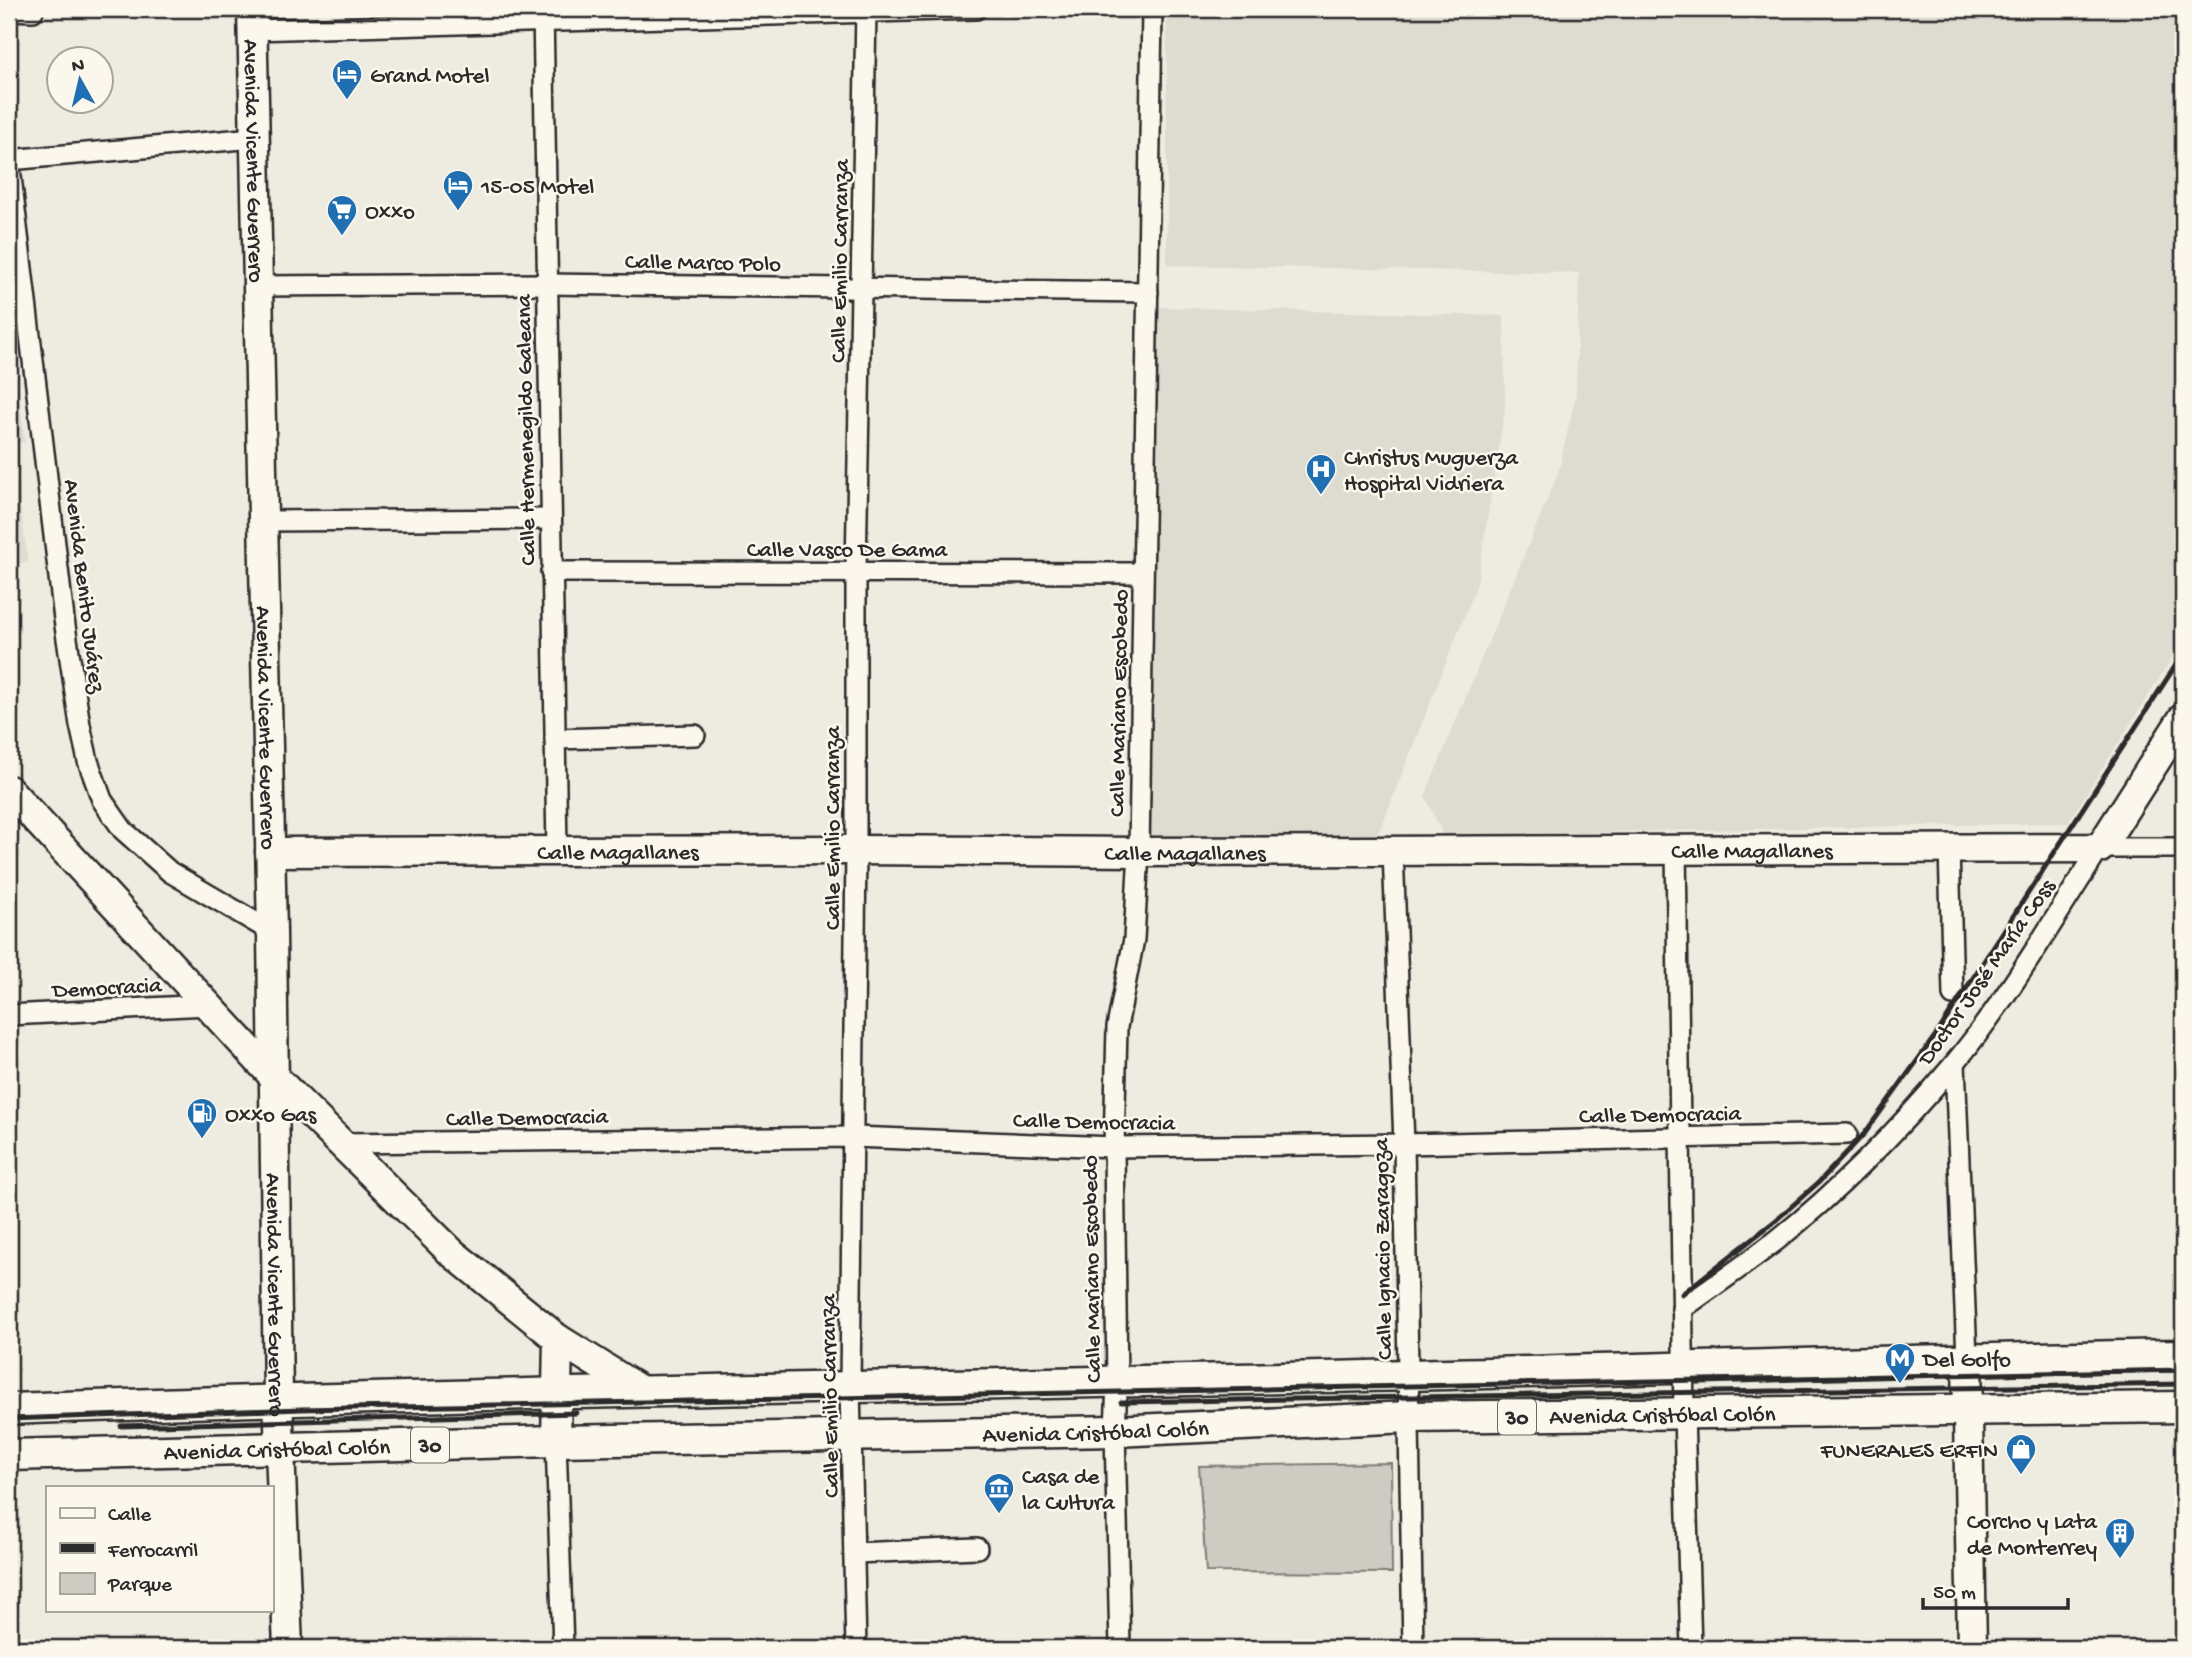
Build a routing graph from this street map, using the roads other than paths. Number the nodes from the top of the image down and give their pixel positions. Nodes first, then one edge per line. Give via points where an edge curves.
1 (976, 9) edge
2 (1152, 9) edge
3 (9, 10) edge
4 (866, 10) edge
5 (33, 11) dead end
6 (543, 15) edge
7 (252, 19) edge
8 (254, 138) junction
9 (9, 160) edge
10 (547, 284) junction
11 (258, 286) junction
12 (862, 287) junction
13 (1147, 292) junction
14 (550, 519) junction
15 (262, 521) junction
16 (551, 572) junction
17 (856, 572) junction
18 (1143, 573) junction
19 (2183, 718) edge
20 (695, 735) dead end
21 (555, 739) junction
22 (9, 790) edge
23 (1949, 848) junction
24 (2100, 848) junction
25 (2183, 848) edge
26 (1676, 849) junction
27 (856, 850) junction
28 (1393, 850) junction
29 (557, 851) junction
30 (270, 852) junction
31 (1139, 852) junction
32 (272, 932) junction
33 (1953, 995) dead end
34 (207, 1005) junction
35 (9, 1015) edge
36 (1955, 1063) junction
37 (274, 1077) junction
38 (1847, 1134) dead end
39 (1681, 1136) junction
40 (853, 1137) junction
41 (341, 1143) junction
42 (1404, 1144) junction
43 (1114, 1147) junction
44 (1682, 1309) junction
45 (558, 1339) junction
46 (2183, 1355) edge
47 (1967, 1358) junction
48 (1684, 1367) junction
49 (1408, 1375) junction
50 (1117, 1381) junction
51 (850, 1387) junction
52 (557, 1392) junction
53 (643, 1392) junction
54 (278, 1399) junction
55 (2183, 1407) edge
56 (9, 1409) edge
57 (1969, 1412) junction
58 (1684, 1415) junction
59 (1409, 1418) junction
60 (1115, 1431) junction
61 (852, 1435) junction
62 (556, 1441) junction
63 (281, 1449) junction
64 (9, 1455) edge
65 (977, 1548) dead end
66 (854, 1553) junction
67 (288, 1648) edge
68 (563, 1648) edge
69 (856, 1648) edge
70 (1120, 1648) edge
71 (1413, 1648) edge
72 (1691, 1648) edge
73 (1972, 1648) edge

1 - 4 street
2 - 13 street, Calle Mariano Escobedo
3 - 5 street
4 - 6 street
4 - 12 street, Calle Emilio Carranza
6 - 7 street
6 - 10 street, Calle Hermenegildo Galeana
7 - 8 street, Avenida Vicente Guerrero
8 - 9 street
8 - 11 street, Avenida Vicente Guerrero
9 - 32 street, Avenida Benito Juárez via 64,619 88,761 102,800 124,830 170,872
10 - 11 street, Calle Marco Polo
10 - 12 street, Calle Marco Polo
10 - 14 street, Calle Hermenegildo Galeana
11 - 15 street, Avenida Vicente Guerrero
12 - 13 street, Calle Marco Polo
12 - 17 street, Calle Emilio Carranza
13 - 18 street, Calle Mariano Escobedo
14 - 15 street
14 - 16 street, Calle Hermenegildo Galeana
15 - 30 street, Avenida Vicente Guerrero
16 - 17 street, Calle Vasco De Gama
16 - 21 street, Calle Hermenegildo Galeana
17 - 18 street, Calle Vasco De Gama
17 - 27 street, Calle Emilio Carranza
18 - 31 street, Calle Mariano Escobedo
19 - 24 street
20 - 21 street
21 - 29 street, Calle Hermenegildo Galeana
22 - 34 street
23 - 24 street, Calle Magallanes
23 - 26 street, Calle Magallanes
23 - 33 street
24 - 25 street
24 - 36 street, Doctor José María Coss
26 - 28 street, Calle Magallanes
26 - 39 street
27 - 29 street, Calle Magallanes
27 - 31 street, Calle Magallanes
27 - 40 street, Calle Emilio Carranza
28 - 31 street, Calle Magallanes
28 - 42 street, Calle Ignacio Zaragoza
29 - 30 street, Calle Magallanes
30 - 32 street, Avenida Vicente Guerrero
31 - 43 street, Calle Mariano Escobedo via 1134,939 1117,1027
32 - 37 street, Avenida Vicente Guerrero
34 - 35 street, Democracia
34 - 37 street
36 - 44 street, Doctor José María Coss via 1837,1187 1777,1240
36 - 47 street
37 - 41 street
37 - 54 street, Avenida Vicente Guerrero
38 - 39 street, Calle Democracia
39 - 42 street, Calle Democracia
39 - 44 street
40 - 41 street, Calle Democracia
40 - 43 street, Calle Democracia
40 - 51 street, Calle Emilio Carranza
41 - 45 street via 451,1252
42 - 43 street, Calle Democracia
42 - 49 street, Calle Ignacio Zaragoza
43 - 50 street, Calle Mariano Escobedo
44 - 48 street
45 - 52 street
45 - 53 street
46 - 47 main road, Avenida Cristóbal Colón / 30
47 - 48 main road, Avenida Cristóbal Colón / 30
47 - 57 street
48 - 49 main road, Avenida Cristóbal Colón / 30
48 - 58 street
49 - 50 main road, 30
49 - 59 street, Calle Ignacio Zaragoza
50 - 51 main road, 30
50 - 60 street, Calle Mariano Escobedo
51 - 53 main road, 30
51 - 61 street, Calle Emilio Carranza
52 - 53 main road, Avenida Cristóbal Colón / 30
52 - 54 main road, Avenida Cristóbal Colón / 30
52 - 62 street
54 - 56 main road, Avenida Cristóbal Colón / 30
54 - 63 street, Avenida Vicente Guerrero
55 - 57 main road, Avenida Cristóbal Colón / 30
57 - 58 main road, Avenida Cristóbal Colón / 30
57 - 73 street
58 - 59 main road, Avenida Cristóbal Colón / 30
58 - 72 street
59 - 60 main road, Avenida Cristóbal Colón / 30
59 - 71 street, Calle Ignacio Zaragoza
60 - 61 main road, Avenida Cristóbal Colón / 30
60 - 70 street, Calle Mariano Escobedo
61 - 62 main road, Avenida Cristóbal Colón / 30
61 - 66 street, Calle Emilio Carranza
62 - 63 main road, Avenida Cristóbal Colón / 30
62 - 68 street
63 - 64 main road, Avenida Cristóbal Colón / 30
63 - 67 street, Avenida Vicente Guerrero
65 - 66 street
66 - 69 street, Calle Emilio Carranza

